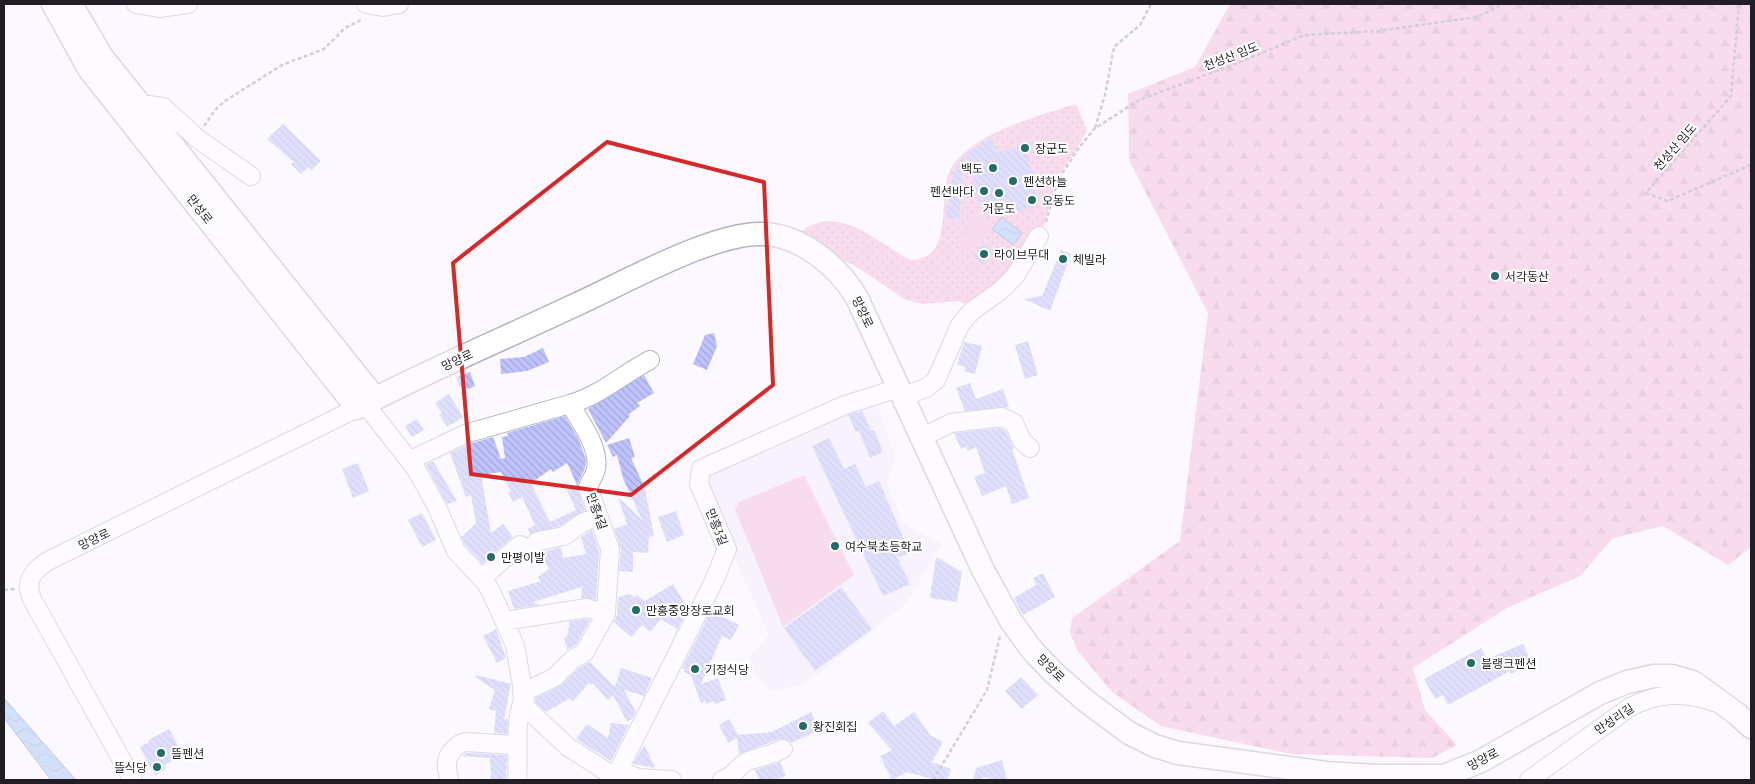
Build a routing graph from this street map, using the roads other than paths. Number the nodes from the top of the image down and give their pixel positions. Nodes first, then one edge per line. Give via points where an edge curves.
1 (52, 4) edge
2 (71, 4) edge
3 (136, 4) edge
4 (188, 4) edge
5 (366, 4) edge
6 (394, 5) edge
7 (140, 104) junction
8 (252, 176) dead end
9 (1039, 236) road end
10 (650, 360) dead end
11 (900, 392) junction
12 (366, 403) junction
13 (570, 404) junction
14 (920, 438) junction
15 (1030, 448) dead end
16 (411, 460) junction
17 (598, 516) junction
18 (482, 578) junction
19 (606, 614) junction
20 (504, 620) junction
21 (522, 696) junction
22 (1744, 720) edge
23 (516, 745) junction
24 (783, 749) dead end
25 (616, 776) edge
26 (133, 780) edge
27 (449, 780) edge
28 (517, 780) edge
29 (672, 780) edge
30 (722, 780) edge
31 (1530, 780) edge

1 - 12 main road, 만성로 via 90,69
2 - 7 main road, 만성로 via 102,57
3 - 4 street via 159,8
5 - 6 street via 376,7
7 - 8 street via 163,107 196,137
7 - 12 main road, 만성로
9 - 11 street via 1015,276 960,325 936,380 926,388
10 - 13 street via 600,391
11 - 12 main road, 망양로 via 861,304 845,280 802,246 779,236 762,234 690,252
11 - 14 main road, 망양로
11 - 25 street, 만흥3길 via 845,405 701,469 699,484 728,549
12 - 16 street
12 - 26 street, 망양로 via 50,560 31,576 32,599
13 - 16 street via 465,434
13 - 17 street, 만흥4길 via 594,450 596,470 588,487
14 - 15 street via 951,423 1002,417 1014,423 1022,441
14 - 22 main road, 망양로 via 983,570 1006,613 1032,650 1086,701 1129,733 1155,746 1173,752 1326,773 1444,776 1481,761 1604,692 1627,682 1654,676 1672,676 1693,682
16 - 18 street via 437,507 451,544
17 - 18 street via 564,536 538,541 526,551 520,545
17 - 19 street, 만흥4길 via 610,550
18 - 20 street
19 - 20 street via 587,608
19 - 21 street, 만흥4길 via 584,653 555,677
20 - 21 street via 517,653
21 - 23 street
21 - 25 street via 531,715 568,747
22 - 31 street, 만성리길 via 1704,698 1687,694 1643,701 1630,707
23 - 27 street via 459,744 448,757
23 - 28 street
24 - 30 street via 747,762 730,778
25 - 29 street

